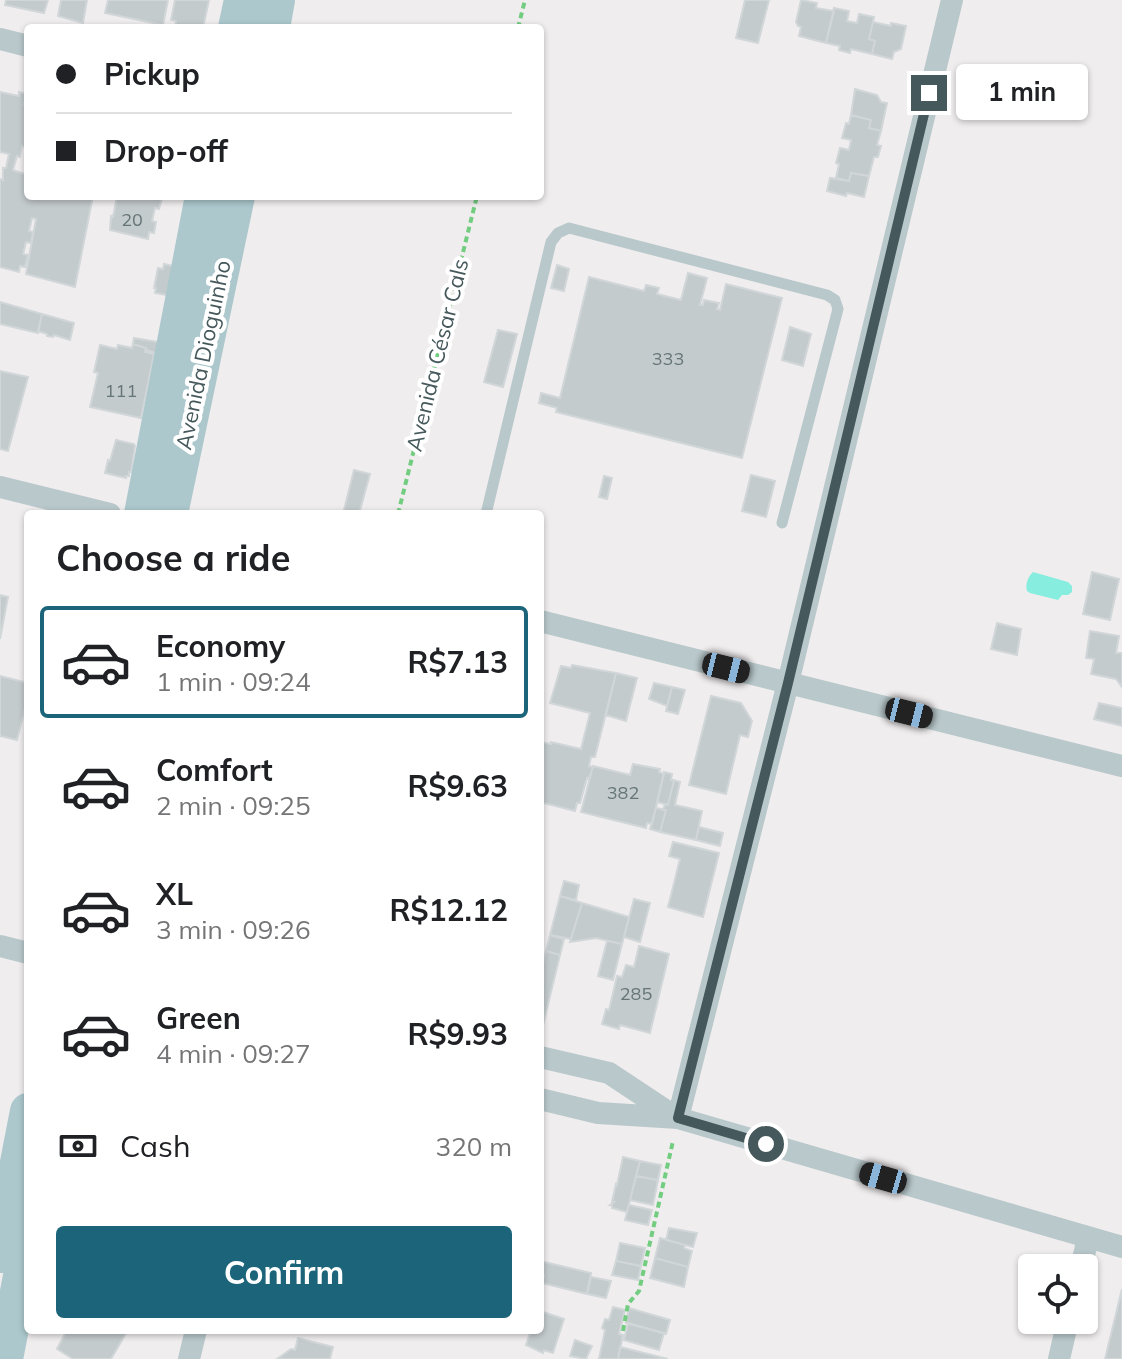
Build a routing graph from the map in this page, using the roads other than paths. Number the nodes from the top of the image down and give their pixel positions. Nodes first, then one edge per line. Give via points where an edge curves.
1 (242, 0) edge
2 (277, 0) edge
3 (952, 0) edge
4 (237, 24) edge
5 (273, 24) edge
6 (0, 39) edge
7 (24, 45) edge
8 (202, 200) edge
9 (236, 200) edge
10 (0, 487) edge
11 (94, 510) edge
12 (143, 510) edge
13 (171, 510) edge
14 (487, 510) edge
15 (782, 523) dead end
16 (544, 622) edge
17 (788, 683) junction
18 (1122, 766) edge
19 (0, 946) edge
20 (24, 952) edge
21 (544, 1058) edge
22 (544, 1100) edge
23 (678, 1118) junction
24 (24, 1132) edge
25 (1088, 1238) junction
26 (1122, 1247) edge
27 (1084, 1254) edge
28 (0, 1255) edge
29 (24, 1261) edge
30 (195, 1334) edge
31 (1065, 1334) edge
32 (5, 1359) edge
33 (189, 1359) edge
34 (1059, 1359) edge

1 - 4 main road
2 - 5 main road
3 - 17 street
6 - 7 street
8 - 12 main road, Avenida Dioguinho
9 - 13 main road, Avenida Dioguinho
10 - 11 street
14 - 15 lane via 551,242 569,228 835,300 838,309
16 - 17 street
17 - 18 street
17 - 23 street
19 - 20 street
21 - 23 street via 609,1073
22 - 23 street via 598,1113
23 - 25 street
24 - 28 main road
25 - 26 street
25 - 27 street
29 - 32 main road
30 - 33 street
31 - 34 street

